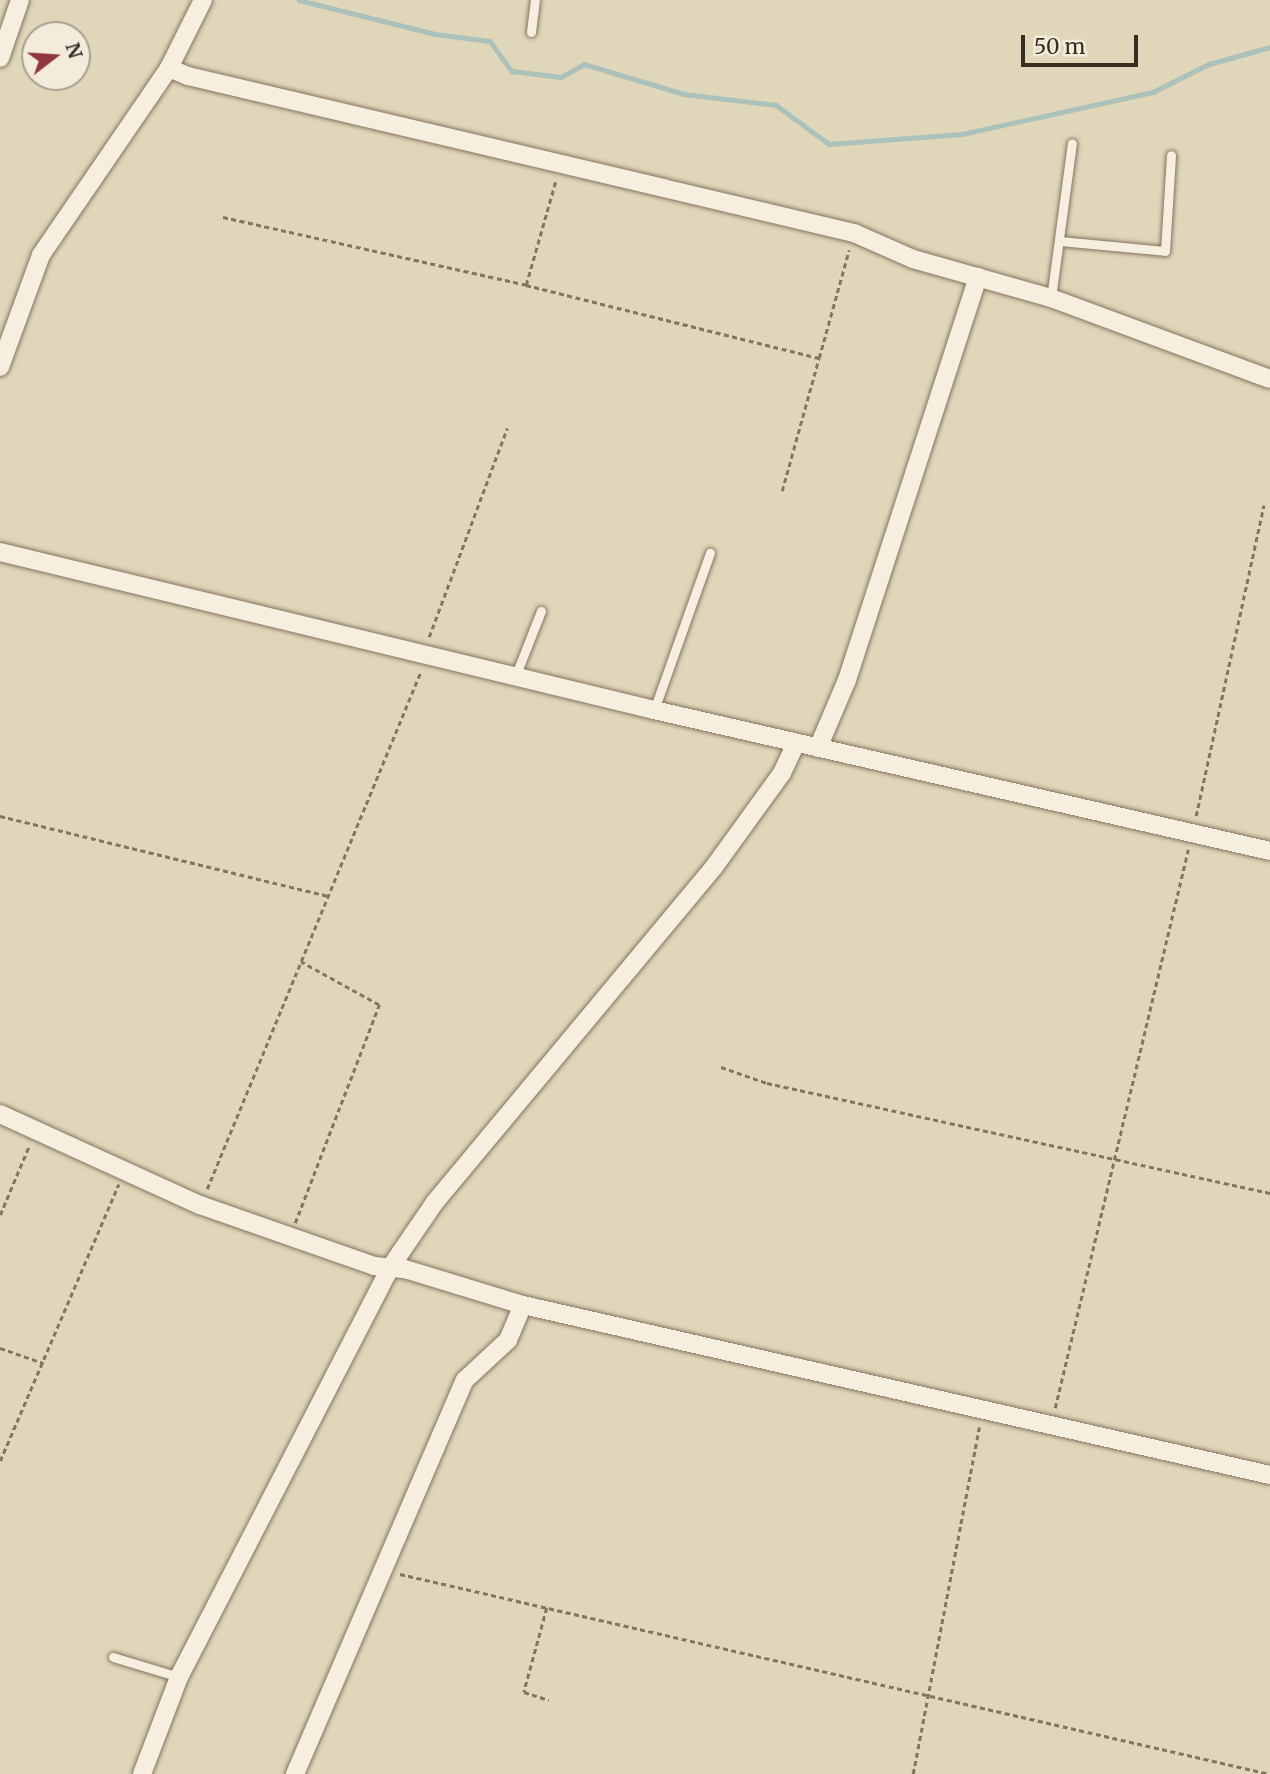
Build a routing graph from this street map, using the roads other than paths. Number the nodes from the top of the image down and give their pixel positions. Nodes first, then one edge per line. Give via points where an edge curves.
1 (20, 0) edge
2 (203, 0) edge
3 (535, 0) edge
4 (531, 32) dead end
5 (0, 58) edge
6 (169, 68) junction
7 (1072, 143) dead end
8 (1171, 155) dead end
9 (1060, 242) junction
10 (978, 277) junction
11 (1051, 298) junction
12 (0, 368) edge
13 (1270, 379) edge
14 (0, 552) edge
15 (710, 553) dead end
16 (541, 611) dead end
17 (515, 677) junction
18 (654, 710) junction
19 (796, 743) junction
20 (818, 748) junction
21 (1270, 851) edge
22 (0, 1114) edge
23 (390, 1268) junction
24 (515, 1302) junction
25 (1270, 1475) edge
26 (113, 1657) dead end
27 (179, 1677) junction
28 (142, 1774) edge
29 (295, 1774) edge

1 - 5 street
2 - 6 street
3 - 4 lane
6 - 10 street via 854,233 913,259
6 - 12 street via 41,255
7 - 9 lane
8 - 9 lane via 1165,251
9 - 11 lane
10 - 11 street
10 - 20 street via 847,680
11 - 13 street
14 - 17 street
15 - 18 lane
16 - 17 lane
17 - 18 street
18 - 19 street
19 - 20 street
19 - 23 street via 775,782 715,867 435,1202
20 - 21 street
22 - 23 street via 200,1205
23 - 24 street
23 - 27 street
24 - 25 street
24 - 29 street via 504,1346 465,1380
26 - 27 lane
27 - 28 street

